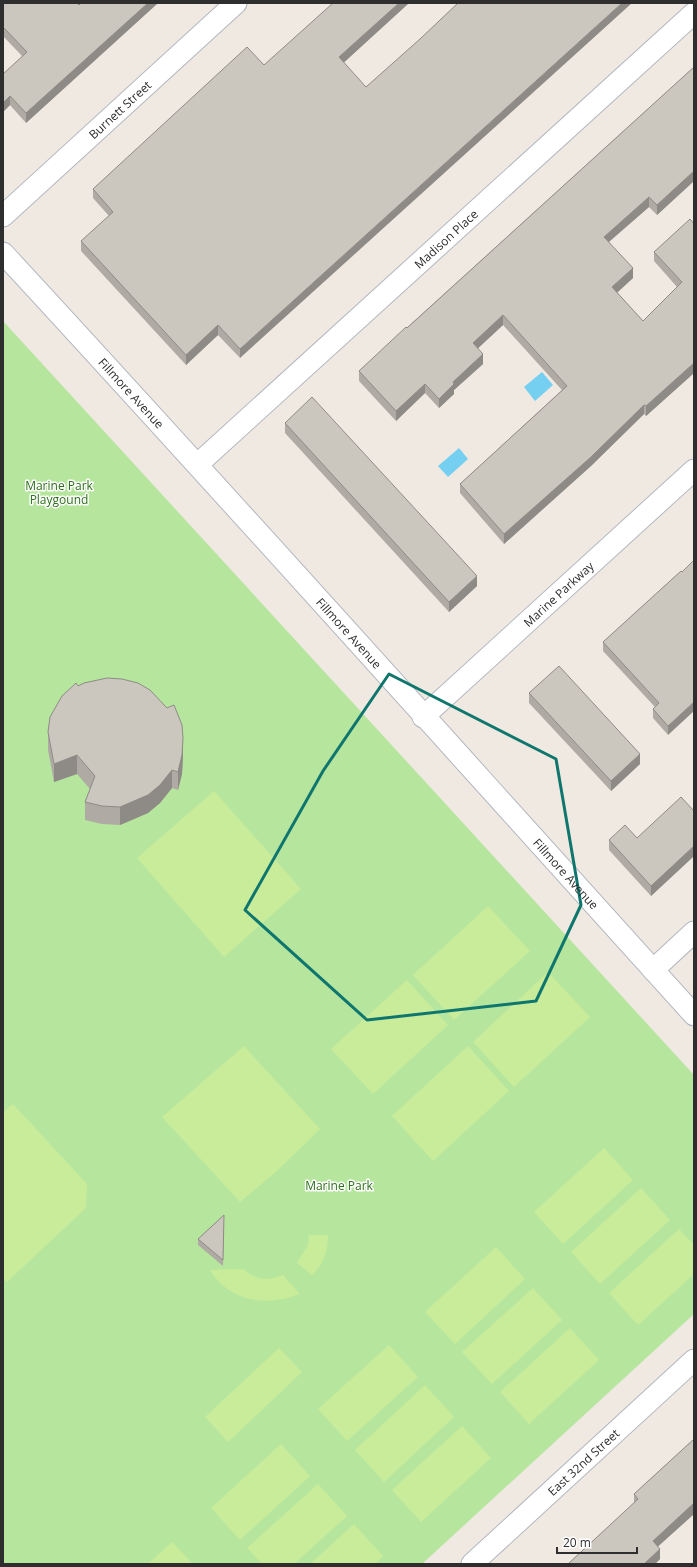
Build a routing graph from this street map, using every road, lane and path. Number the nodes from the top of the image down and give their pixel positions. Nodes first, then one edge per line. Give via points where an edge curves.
1 (236, 3) edge
2 (694, 13) edge
3 (3, 216) edge
4 (3, 253) edge
5 (198, 464) junction
6 (694, 470) edge
7 (423, 716) junction
8 (694, 932) edge
9 (653, 970) junction
10 (694, 1015) edge
11 (694, 1360) edge
12 (472, 1564) edge

1 - 3 street, Burnett Street
2 - 5 street, Madison Place
4 - 5 street, Fillmore Avenue
5 - 7 street, Fillmore Avenue
6 - 7 street, Marine Parkway
7 - 9 street, Fillmore Avenue
8 - 9 street
9 - 10 street, Fillmore Avenue
11 - 12 street, East 32nd Street

